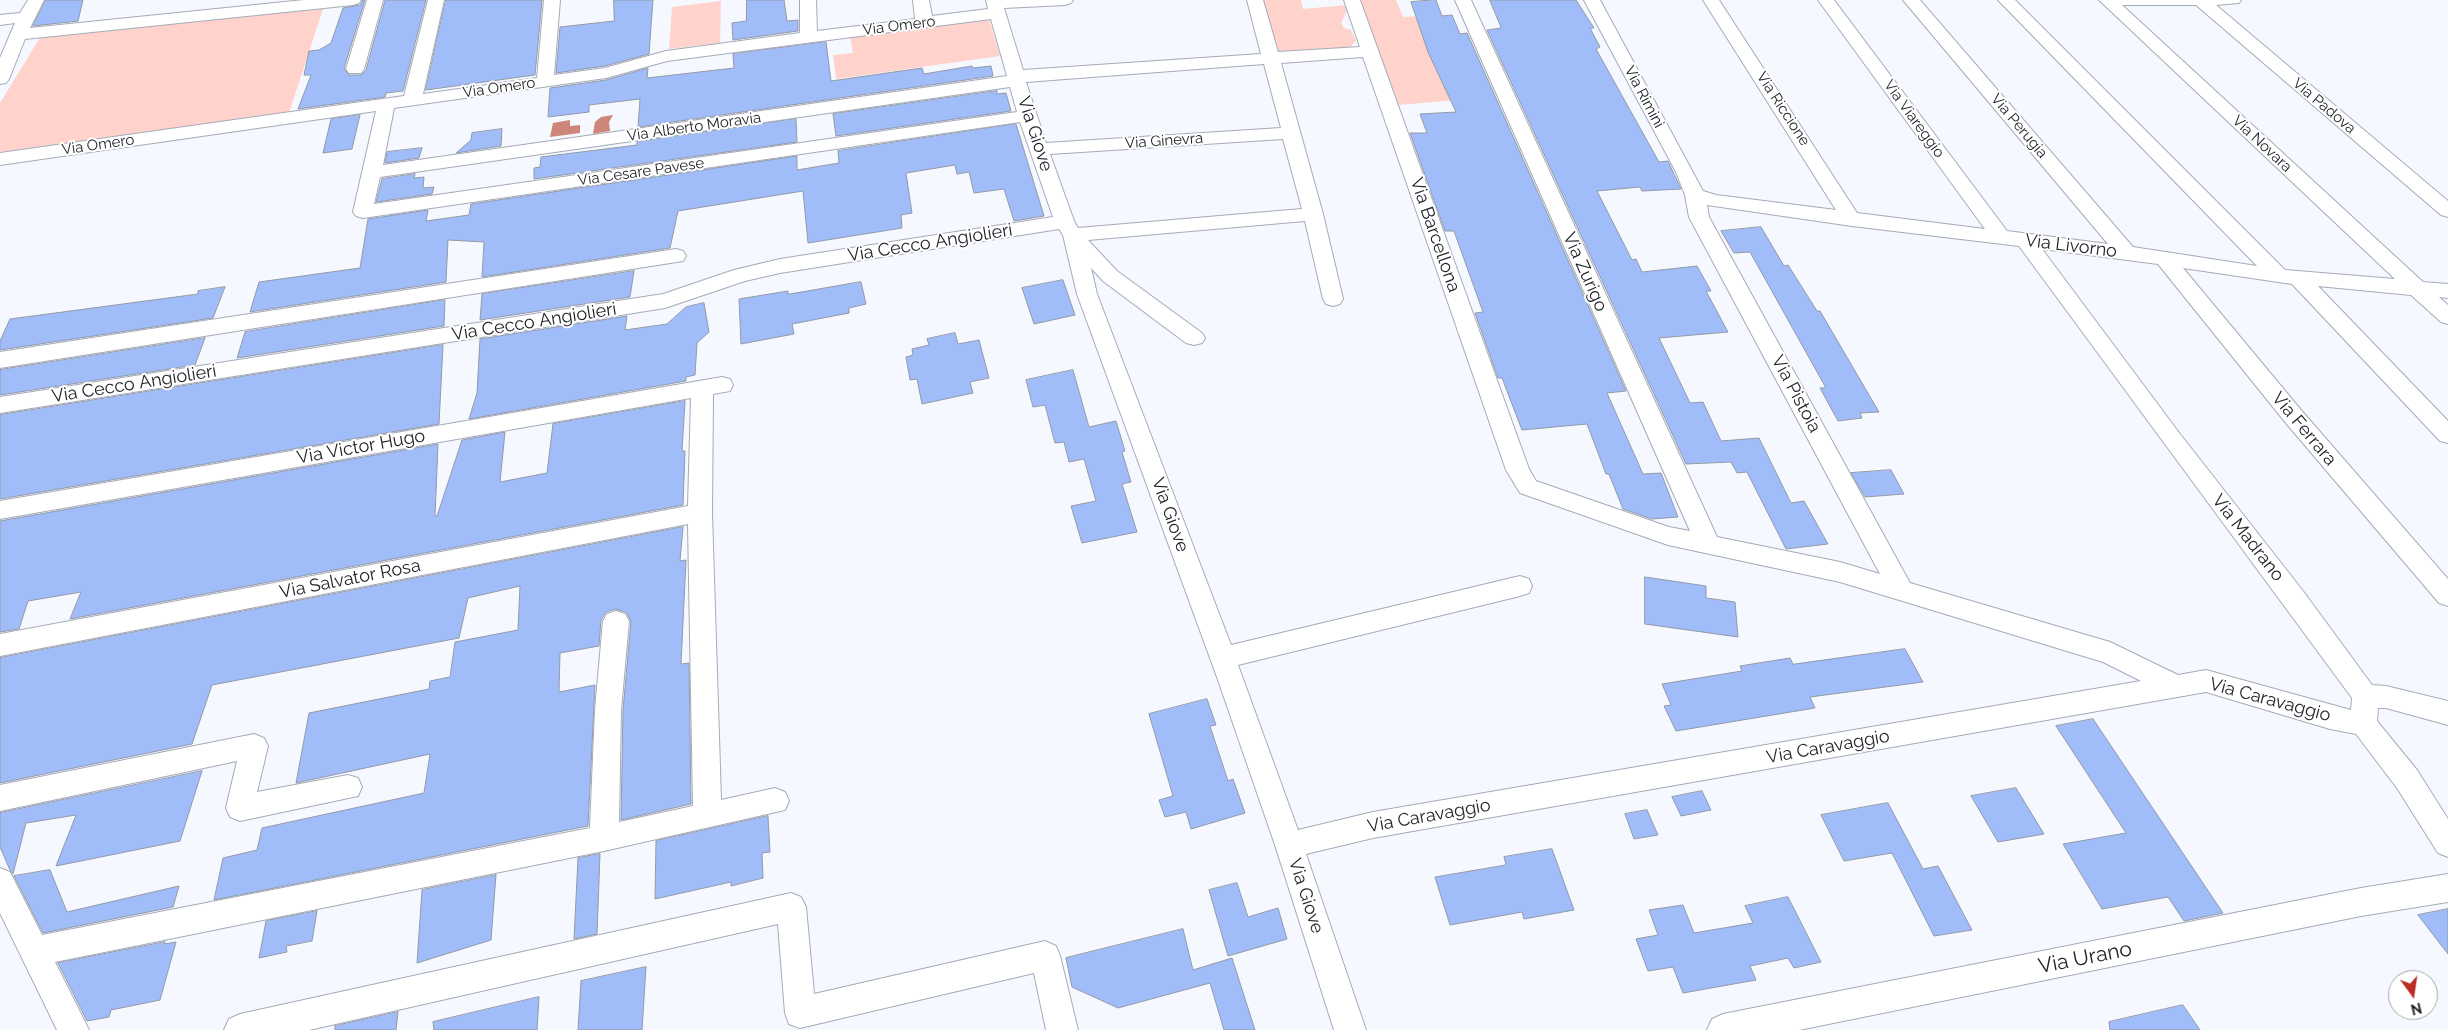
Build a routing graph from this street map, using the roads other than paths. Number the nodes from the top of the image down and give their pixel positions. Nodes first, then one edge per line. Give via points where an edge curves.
1 (36, 0) edge
2 (353, 0) edge
3 (375, 0) edge
4 (436, 0) edge
5 (552, 0) edge
6 (808, 0) edge
7 (920, 0) edge
8 (1064, 0) edge
9 (1255, 0) edge
10 (1352, 0) edge
11 (1462, 0) edge
12 (1592, 0) edge
13 (1711, 0) edge
14 (1826, 0) edge
15 (1911, 0) edge
16 (2006, 0) edge
17 (2107, 0) edge
18 (2120, 0) edge
19 (2136, 0) edge
20 (2233, 0) edge
21 (2201, 1) edge
22 (996, 5) edge
23 (26, 16) junction
24 (0, 20) edge
25 (924, 22) junction
26 (20, 34) junction
27 (808, 37) junction
28 (1370, 52) junction
29 (1269, 58) junction
30 (355, 69) dead end
31 (1018, 78) junction
32 (0, 79) edge
33 (545, 81) junction
34 (412, 101) junction
35 (386, 106) junction
36 (1027, 116) junction
37 (1290, 133) junction
38 (1039, 150) junction
39 (0, 159) edge
40 (370, 173) junction
41 (1696, 195) junction
42 (2448, 211) edge
43 (1313, 214) junction
44 (1852, 220) junction
45 (1068, 228) junction
46 (2002, 238) junction
47 (2025, 240) junction
48 (2127, 253) junction
49 (676, 256) dead end
50 (2164, 258) junction
51 (2289, 277) junction
52 (2418, 288) junction
53 (2448, 291) edge
54 (1333, 299) dead end
55 (2448, 317) edge
56 (1194, 338) dead end
57 (0, 360) edge
58 (0, 404) edge
59 (2448, 435) edge
60 (0, 510) edge
61 (700, 513) junction
62 (1708, 544) junction
63 (1520, 586) dead end
64 (1902, 590) junction
65 (2448, 596) edge
66 (616, 621) dead end
67 (0, 645) edge
68 (1223, 658) junction
69 (2177, 687) junction
70 (2365, 696) junction
71 (2448, 713) edge
72 (2364, 724) junction
73 (348, 787) dead end
74 (0, 798) edge
75 (775, 802) dead end
76 (707, 816) junction
77 (604, 838) junction
78 (2448, 844) edge
79 (1289, 845) junction
80 (0, 882) edge
81 (2448, 888) edge
82 (36, 951) junction
83 (74, 1030) edge
84 (240, 1030) edge
85 (1062, 1030) edge
86 (1350, 1030) edge
87 (1724, 1030) edge

1 - 23 street
2 - 26 street
3 - 30 street
4 - 34 street
5 - 33 street
6 - 27 street
7 - 25 street
8 - 22 street, Via Omero
9 - 29 street
10 - 28 street, Via Barcellona
11 - 62 street, Via Zurigo
12 - 41 street, Via Rimini
13 - 44 street, Via Riccione
14 - 46 street, Via Viareggio
15 - 48 street, Via Perugia
16 - 51 street
17 - 52 street, Via Novara
18 - 19 street
19 - 21 street
20 - 21 street
21 - 42 street, Via Padova
22 - 25 street, Via Omero
22 - 31 street, Via Giove
23 - 24 street
23 - 26 street
25 - 27 street, Via Omero
26 - 32 street
27 - 33 street, Via Omero via 666,56 606,73
28 - 29 street, Via Alberto Moravia
28 - 62 street, Via Barcellona via 1518,470 1528,487 1668,536
29 - 31 street, Via Alberto Moravia
29 - 37 street
31 - 36 street, Via Giove
31 - 40 street, Via Alberto Moravia
33 - 34 street, Via Omero
34 - 35 street, Via Omero
35 - 39 street, Via Omero
35 - 40 street, Via Cesare Pavese
36 - 38 street, Via Giove
36 - 40 street, Via Cesare Pavese via 362,212
37 - 38 street, Via Ginevra
37 - 43 street
38 - 45 street, Via Giove
41 - 44 street, Via Livorno via 1714,201
41 - 64 street, Via Pistoia via 1699,217
43 - 45 street
43 - 54 street
44 - 46 street, Via Livorno
45 - 56 street via 1110,276
45 - 58 street, Via Cecco Angiolieri via 780,266 740,275 665,301
45 - 68 street, Via Giove via 1088,294
46 - 47 street, Via Livorno
47 - 48 street, Via Livorno
47 - 70 street, Via Madrano
48 - 50 street, Via Livorno
49 - 57 street
50 - 51 street, Via Livorno
50 - 65 street, Via Ferrara via 2293,416
51 - 52 street, Via Livorno
51 - 59 street
52 - 53 street, Via Livorno
52 - 55 street, Via Novara
60 - 61 street, Via Victor Hugo via 712,387
61 - 67 street, Via Salvator Rosa
61 - 76 street
62 - 64 street, Via Barcellona via 1840,572
63 - 68 street
64 - 69 street, Via Barcellona via 2110,653
66 - 77 street via 608,710
68 - 79 street, Via Giove
69 - 72 street, Via Caravaggio via 2206,681
69 - 79 street, Via Caravaggio via 1383,823
70 - 71 street via 2386,697
70 - 72 street
72 - 78 street via 2407,779
73 - 74 street via 240,808 254,746
75 - 76 street
76 - 77 street
77 - 82 street
79 - 86 street, Via Giove
80 - 82 street
81 - 87 street, Via Urano via 2361,902
82 - 83 street
84 - 85 street via 791,907 800,1013 1045,956

